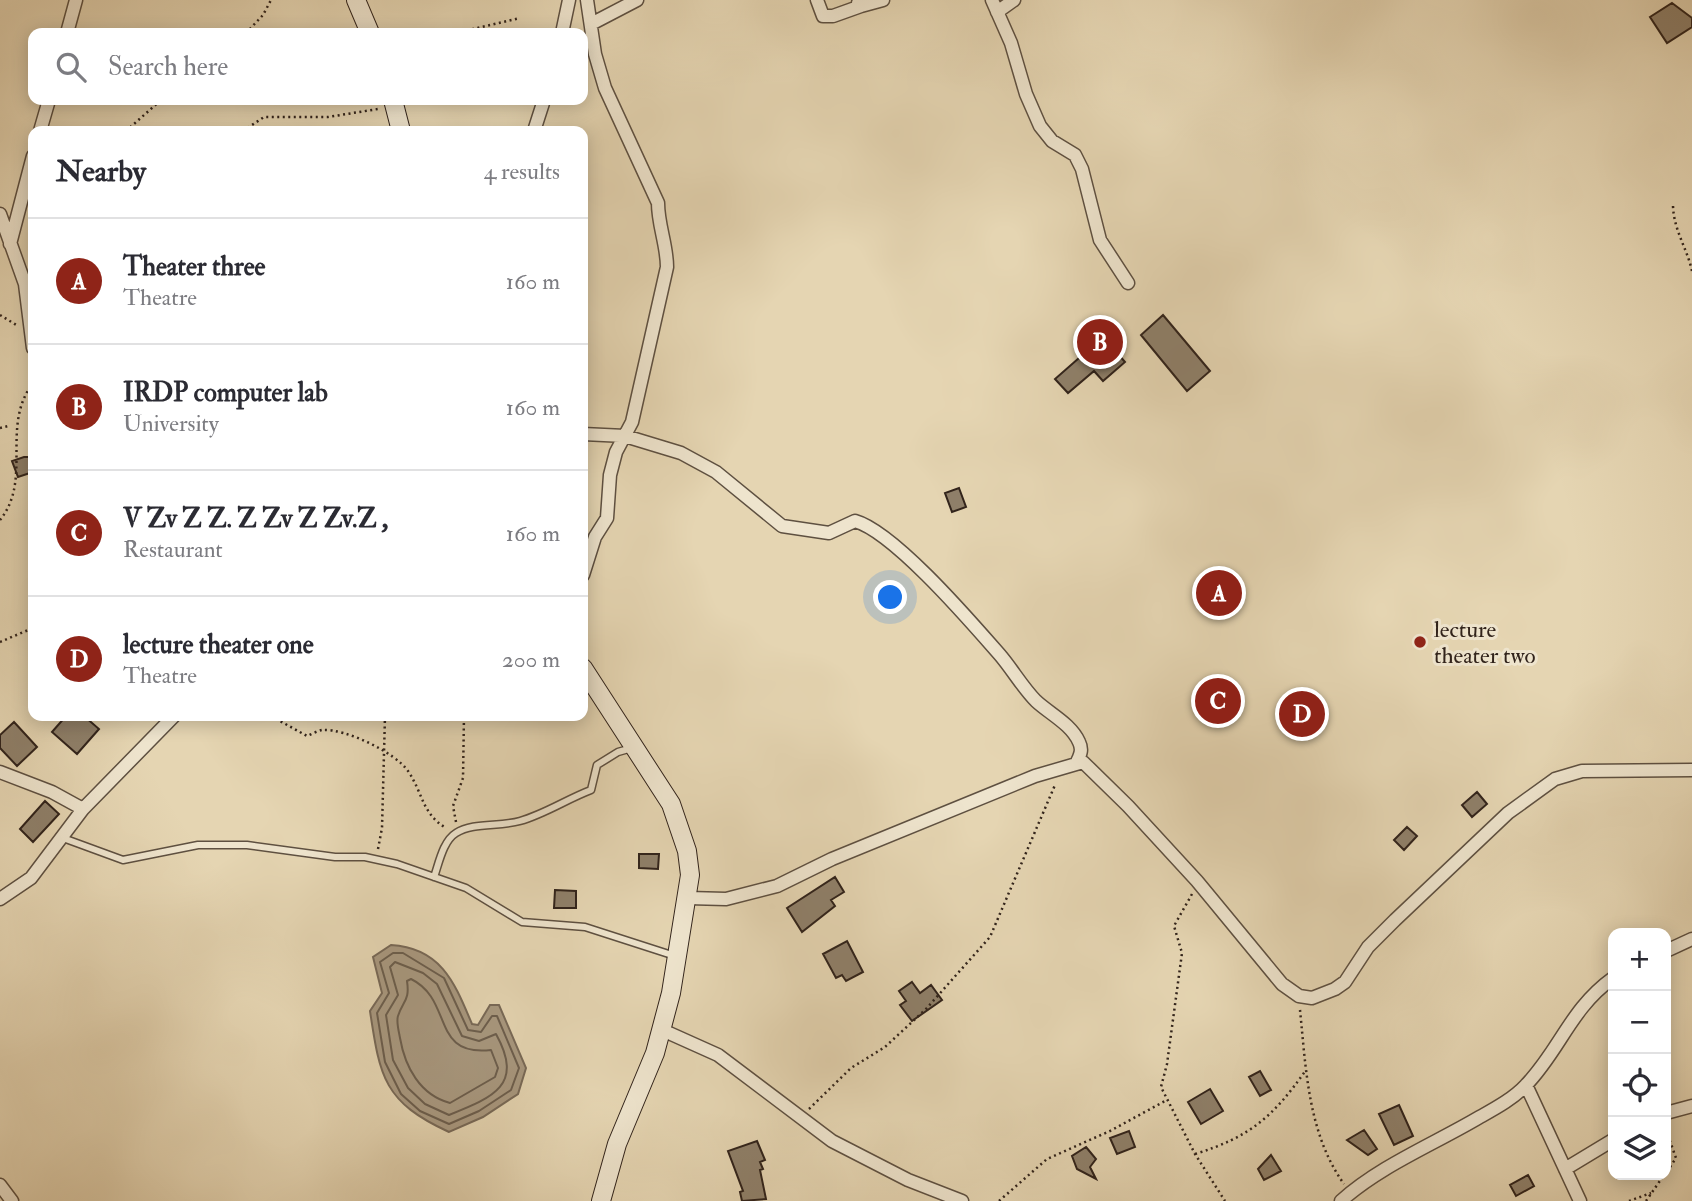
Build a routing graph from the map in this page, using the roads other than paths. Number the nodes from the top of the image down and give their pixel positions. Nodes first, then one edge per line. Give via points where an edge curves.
1 (76, 0) edge
2 (356, 0) edge
3 (569, 0) edge
4 (587, 0) edge
5 (637, 0) edge
6 (817, 0) edge
7 (883, 0) edge
8 (1014, 0) edge
9 (858, 3) edge
10 (994, 6) edge
11 (591, 24) junction
12 (68, 28) edge
13 (368, 28) edge
14 (563, 28) edge
15 (48, 105) edge
16 (395, 105) edge
17 (542, 105) edge
18 (41, 126) edge
19 (400, 126) edge
20 (536, 126) edge
21 (28, 175) edge
22 (0, 214) edge
23 (9, 246) junction
24 (1128, 283) dead end
25 (28, 313) edge
26 (588, 434) edge
27 (625, 436) junction
28 (588, 559) edge
29 (588, 676) edge
30 (169, 721) edge
31 (634, 748) junction
32 (1071, 764) junction
33 (1692, 770) edge
34 (0, 772) edge
35 (83, 809) junction
36 (63, 838) junction
37 (434, 877) junction
38 (688, 898) junction
39 (0, 899) edge
40 (1692, 939) edge
41 (1671, 949) edge
42 (678, 957) junction
43 (1608, 983) edge
44 (660, 1029) junction
45 (1526, 1085) junction
46 (1692, 1106) edge
47 (1671, 1112) edge
48 (1608, 1143) edge
49 (1565, 1169) junction
50 (0, 1185) edge
51 (1346, 1197) edge
52 (12, 1201) edge
53 (601, 1201) edge
54 (962, 1201) edge
55 (1580, 1201) edge

1 - 12 street
2 - 13 street
3 - 14 street
4 - 11 street
5 - 11 street
6 - 9 street via 823,16
7 - 9 street
8 - 10 street
10 - 24 street via 1040,125 1052,141 1075,155 1100,240
11 - 27 street via 605,88 658,203 658,223 667,253 632,422
15 - 18 street
16 - 19 street
17 - 20 street
21 - 23 street
22 - 23 street
23 - 25 street via 25,284
26 - 27 street
27 - 28 street via 610,475 607,518
27 - 32 street via 700,463 782,526 829,533 855,521 882,535 999,654 1036,701 1070,731 1081,752
29 - 31 street
30 - 35 street
31 - 37 lane via 603,759 591,790 523,820 471,827 455,834
31 - 38 street via 671,804 687,851
32 - 33 street via 1088,765 1197,881 1282,984 1299,996 1324,995 1345,982 1368,947 1395,920 1508,813 1556,779 1582,771
32 - 38 street via 832,859 777,886 726,899
34 - 35 street
35 - 36 street
36 - 37 lane via 123,860 198,845 247,845 375,859
36 - 39 street via 30,878
37 - 42 lane via 466,888 522,922 585,927
38 - 42 street
40 - 41 street
42 - 44 street
43 - 45 street via 1577,1011
44 - 53 street
44 - 54 street via 718,1055 800,1119 857,1155
45 - 49 street
45 - 51 street
46 - 47 street
48 - 49 street
49 - 55 street
50 - 52 street

